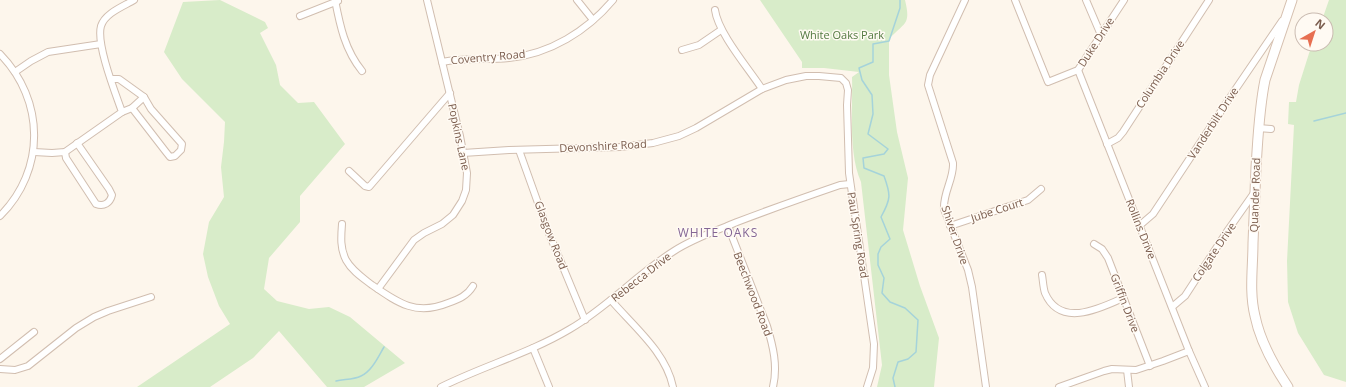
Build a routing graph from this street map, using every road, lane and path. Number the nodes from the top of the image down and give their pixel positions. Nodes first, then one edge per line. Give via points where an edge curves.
1 (134, 0) edge
2 (427, 0) edge
3 (577, 0) edge
4 (613, 0) edge
5 (965, 0) edge
6 (1015, 0) edge
7 (1086, 0) edge
8 (1124, 0) edge
9 (1209, 0) edge
10 (1292, 0) edge
11 (337, 1) edge
12 (715, 10) dead end
13 (300, 16) dead end
14 (1284, 18) junction
15 (593, 20) junction
16 (721, 30) junction
17 (1101, 35) junction
18 (101, 44) junction
19 (682, 50) dead end
20 (0, 54) edge
21 (442, 62) junction
22 (1078, 70) junction
23 (362, 71) dead end
24 (15, 72) junction
25 (111, 79) junction
26 (846, 83) joint
27 (762, 89) junction
28 (450, 93) junction
29 (144, 97) junction
30 (132, 108) junction
31 (122, 112) junction
32 (1258, 128) junction
33 (1271, 129) dead end
34 (77, 143) junction
35 (1107, 144) junction
36 (519, 150) junction
37 (34, 152) junction
38 (65, 152) junction
39 (463, 153) junction
40 (349, 172) dead end
41 (850, 184) junction
42 (1042, 189) dead end
43 (1254, 194) junction
44 (0, 216) edge
45 (342, 224) dead end
46 (728, 226) junction
47 (950, 226) junction
48 (1140, 226) junction
49 (1094, 244) dead end
50 (1042, 274) dead end
51 (474, 286) dead end
52 (378, 289) junction
53 (151, 297) dead end
54 (1123, 298) junction
55 (611, 300) junction
56 (1172, 308) junction
57 (584, 320) junction
58 (34, 332) dead end
59 (533, 348) junction
60 (1189, 351) junction
61 (0, 359) edge
62 (1150, 366) junction
63 (0, 369) edge
64 (1127, 370) junction
65 (441, 387) edge
66 (549, 387) edge
67 (673, 387) edge
68 (773, 387) edge
69 (867, 387) edge
70 (986, 387) edge
71 (1059, 387) edge
72 (1129, 387) edge
73 (1205, 387) edge
74 (1288, 387) edge

1 - 18 street via 112,12 101,25
2 - 21 street, Popkins Lane
3 - 15 street
4 - 15 street, Coventry Road
5 - 47 street, Shiver Drive via 928,81 953,163 952,176 943,203
6 - 22 street, Duke Drive via 1048,82
7 - 17 street
8 - 17 street, Duke Drive
9 - 35 street, Columbia Drive via 1123,132
10 - 14 street, Quander Road
11 - 13 street
11 - 23 street via 344,38 354,62
12 - 16 street
14 - 32 street, Quander Road via 1265,80
14 - 48 street, Vanderbilt Drive via 1153,214
15 - 21 street, Coventry Road via 566,40 532,53 511,58
16 - 19 street via 699,45
16 - 27 street
17 - 22 street, Duke Drive
18 - 24 street via 48,52
18 - 25 street
20 - 24 street
21 - 28 street, Popkins Lane
22 - 35 street, Rollins Drive
24 - 37 street via 25,90 31,109
25 - 29 street via 119,79
25 - 31 street
26 - 27 street, Devonshire Road via 833,76 806,76
26 - 41 street, Paul Spring Road
27 - 36 street, Devonshire Road via 696,128 662,141 620,148
28 - 39 street, Popkins Lane
28 - 40 street via 369,186 365,186
29 - 30 street
29 - 30 street via 151,109 182,144 181,150 175,156 170,156 166,152
30 - 31 street
31 - 34 street
32 - 33 street
32 - 43 street, Quander Road
34 - 38 street
34 - 38 street via 110,189 111,200 106,204 96,204 66,158
35 - 48 street, Rollins Drive
36 - 39 street, Devonshire Road
36 - 57 street, Glasgow Road
37 - 38 street
37 - 44 street via 32,164 21,188
39 - 52 street, Popkins Lane via 467,183 465,195 459,206 450,218 414,240
41 - 46 street, Rebecca Drive via 818,192
41 - 69 street, Paul Spring Road via 874,337 873,368
42 - 47 street, Jube Court via 1028,200
43 - 56 street, Colgate Drive via 1185,296
43 - 74 street, Quander Road via 1254,315 1265,346
45 - 52 street via 340,242 346,260 356,272
46 - 55 street, Rebecca Drive via 696,238 674,251
46 - 68 street, Beechwood Road via 771,341 775,369
47 - 70 street, Shiver Drive via 968,270 972,287
48 - 56 street, Rollins Drive
49 - 54 street, Griffin Drive via 1102,249 1108,258
50 - 54 street via 1046,295 1054,305 1068,312 1085,313
51 - 52 street via 461,298 442,306 426,308 402,304
53 - 63 street via 94,317 28,366 15,370
54 - 62 street, Griffin Drive
55 - 57 street, Rebecca Drive
55 - 67 street via 654,351 669,375
56 - 60 street, Rollins Drive
57 - 59 street, Rebecca Drive
58 - 61 street
59 - 65 street, Rebecca Drive
59 - 66 street
60 - 62 street
60 - 73 street, Rollins Drive
62 - 64 street
64 - 71 street via 1104,371
64 - 72 street

